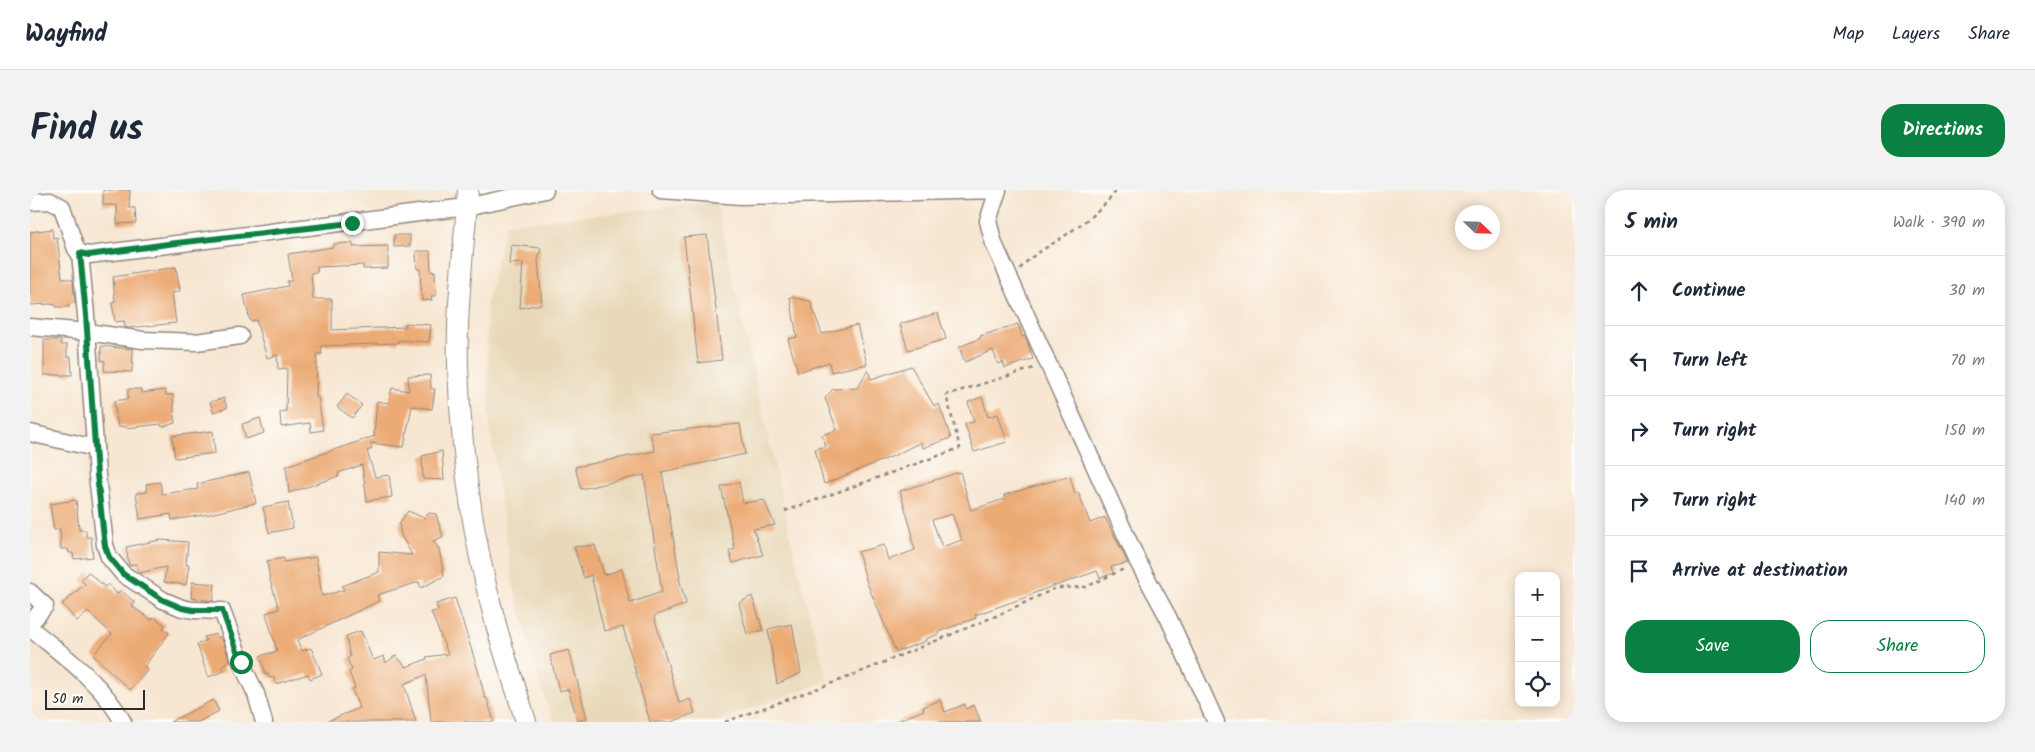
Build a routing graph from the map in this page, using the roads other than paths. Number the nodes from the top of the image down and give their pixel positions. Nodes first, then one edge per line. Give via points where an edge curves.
1 (545, 190) edge
2 (661, 190) edge
3 (467, 199) edge
4 (30, 202) edge
5 (80, 253) junction
6 (30, 327) edge
7 (87, 332) junction
8 (240, 336) dead end
9 (30, 433) edge
10 (95, 448) junction
11 (30, 592) edge
12 (30, 626) edge
13 (123, 722) edge
14 (264, 722) edge
15 (526, 722) edge
16 (1216, 722) edge

1 - 3 street
2 - 16 street via 741,196 998,190 988,221 994,244 1138,562 1168,617
3 - 5 street via 89,255
3 - 15 street via 459,303 458,366 463,438 475,534 494,617
4 - 5 street via 50,201 62,207 71,238
5 - 7 street
6 - 7 street
7 - 8 street via 143,340 196,342
7 - 10 street
9 - 10 street
10 - 14 street via 105,546 109,557 129,579 163,600 193,610 222,610
11 - 12 street via 45,606
12 - 13 street via 86,677 116,709

